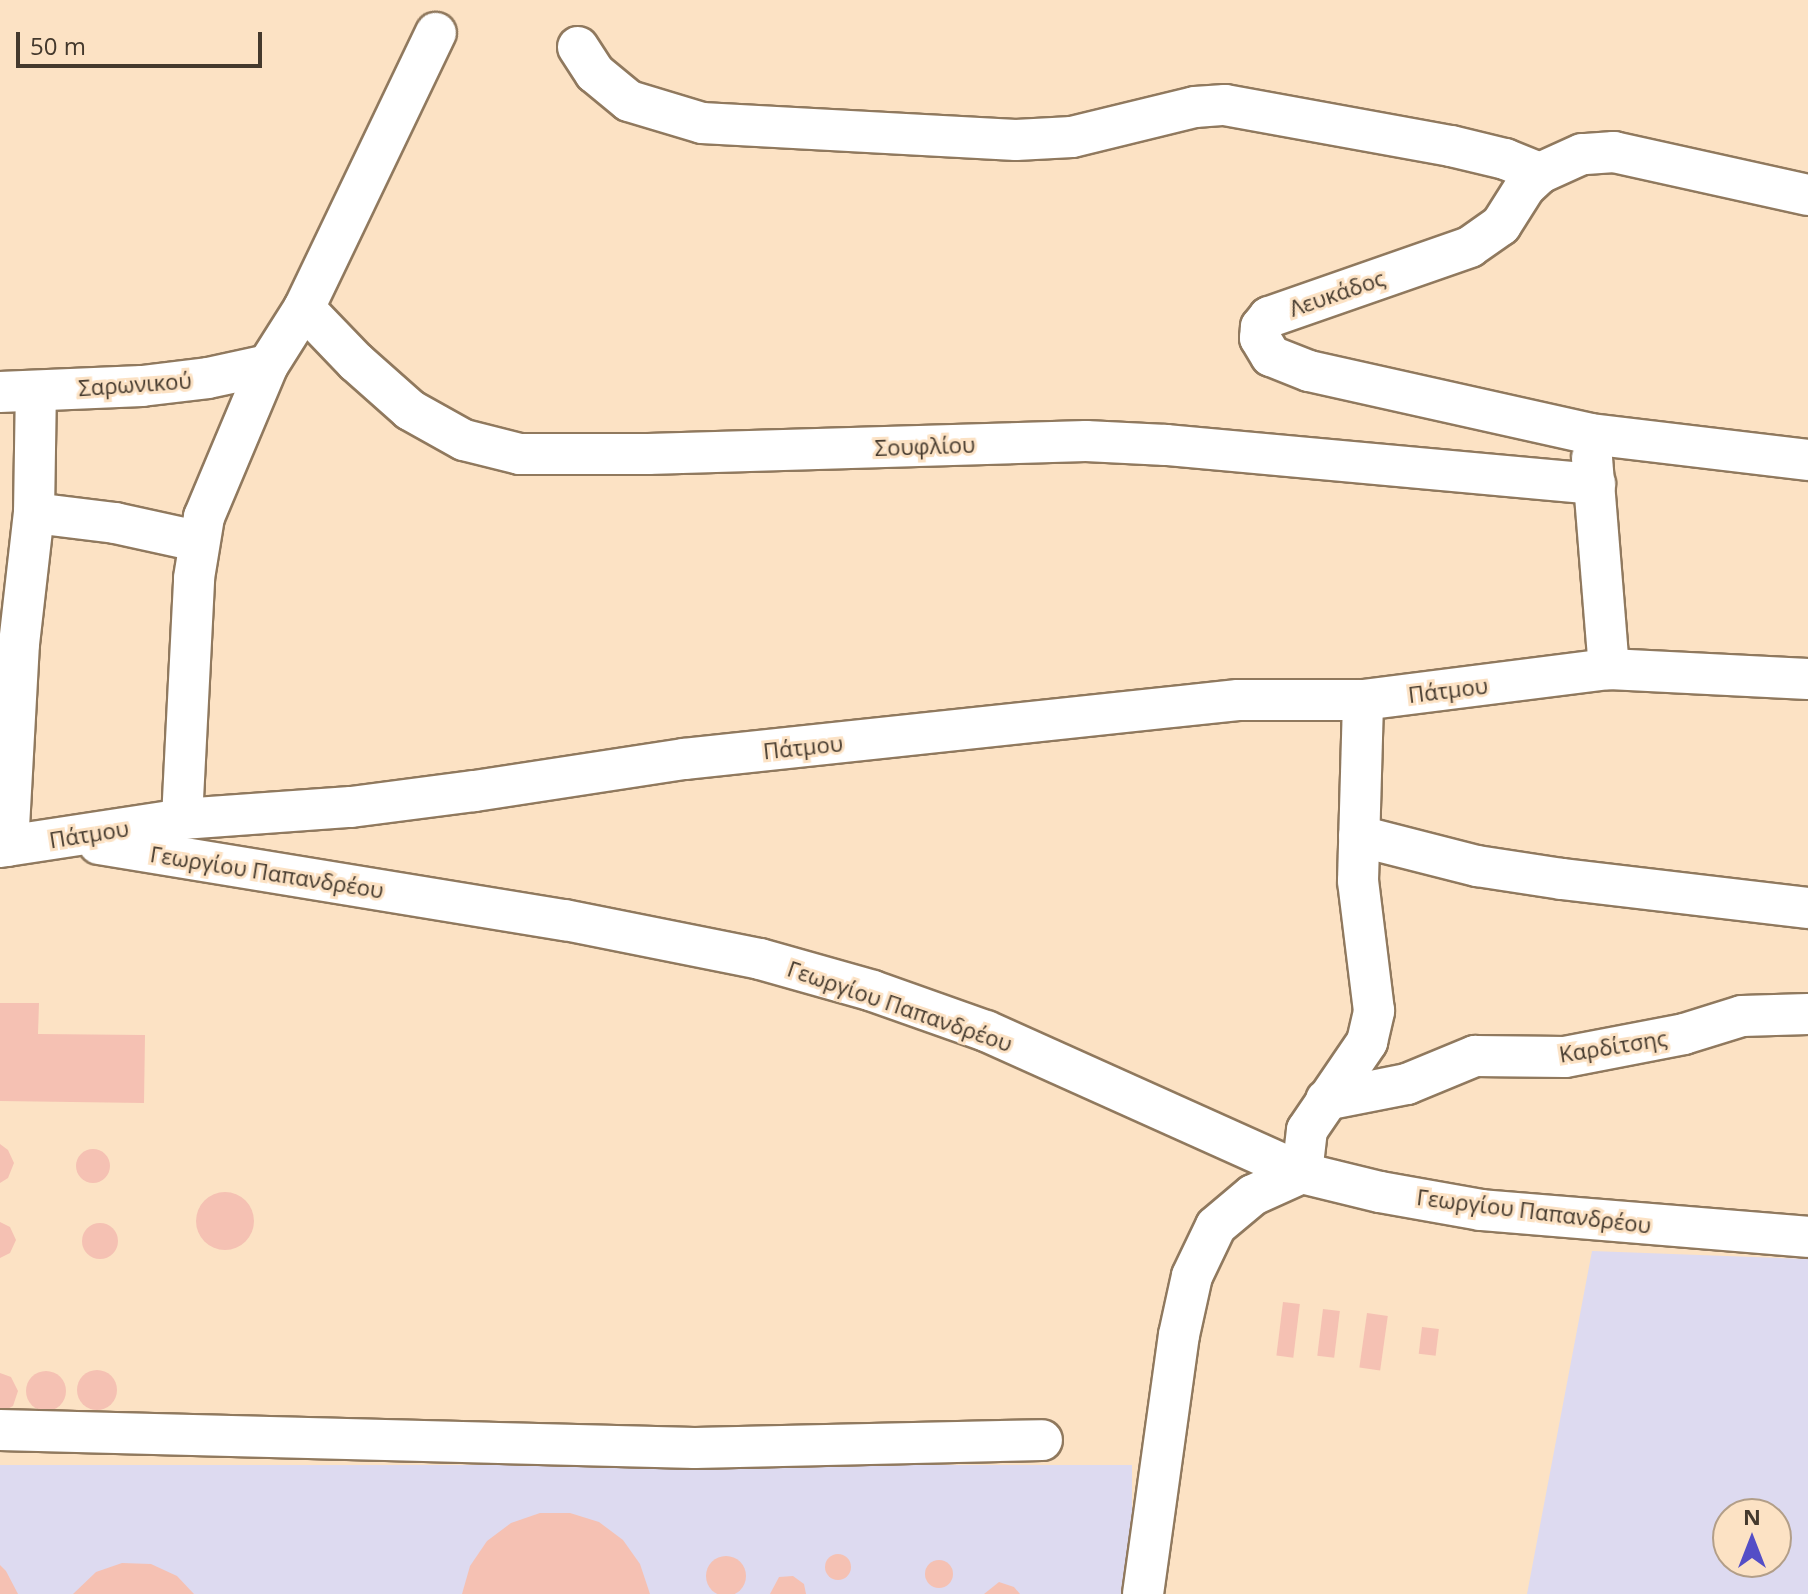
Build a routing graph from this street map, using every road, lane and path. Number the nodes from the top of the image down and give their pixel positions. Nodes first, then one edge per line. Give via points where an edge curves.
1 (436, 33) dead end
2 (578, 47) dead end
3 (1540, 173) junction
4 (1808, 195) edge
5 (304, 308) junction
6 (268, 365) junction
7 (18, 392) edge
8 (1590, 434) junction
9 (1808, 460) edge
10 (1595, 484) junction
11 (34, 513) junction
12 (197, 541) junction
13 (10, 644) edge
14 (1609, 669) junction
15 (1808, 679) edge
16 (1363, 700) junction
17 (182, 819) junction
18 (1359, 836) junction
19 (67, 839) junction
20 (4, 847) edge
21 (1808, 908) edge
22 (1808, 1014) edge
23 (1326, 1100) junction
24 (1302, 1173) junction
25 (1808, 1237) edge
26 (0, 1430) edge
27 (1042, 1440) dead end
28 (1143, 1594) edge

1 - 5 street
2 - 3 street via 595,73 629,101 702,123 1016,140 1072,137 1195,107 1225,105 1451,146
3 - 4 street, Λευκάδος via 1582,154 1614,152
3 - 8 street, Λευκάδος via 1501,225 1470,247 1269,317 1260,338 1271,356 1309,371
5 - 6 street
5 - 10 street, Σουφλίου via 410,410 464,440 520,454 1086,441
6 - 7 street, Σαρωνικού via 155,384
6 - 12 street
7 - 11 street
8 - 9 street, Λευκάδος
8 - 10 street
10 - 14 street
11 - 12 street
11 - 13 street
12 - 17 street
13 - 20 street
14 - 15 street, Πάτμου
14 - 16 street, Πάτμου
16 - 17 street, Πάτμου via 1238,700 684,759 351,807
16 - 18 street
17 - 19 street, Πάτμου
18 - 21 street via 1477,866
18 - 23 street via 1358,881 1374,1011 1367,1042
19 - 20 street, Πάτμου
19 - 24 street, Γεωργίου Παπανδρέου via 565,920 760,959 986,1031
22 - 23 street, Καρδίτσης via 1742,1016 1684,1034 1565,1057 1475,1056 1407,1084
23 - 24 street via 1307,1130
24 - 25 street, Γεωργίου Παπανδρέου via 1481,1210
24 - 28 street via 1253,1195 1216,1226 1192,1276
26 - 27 street via 695,1448

